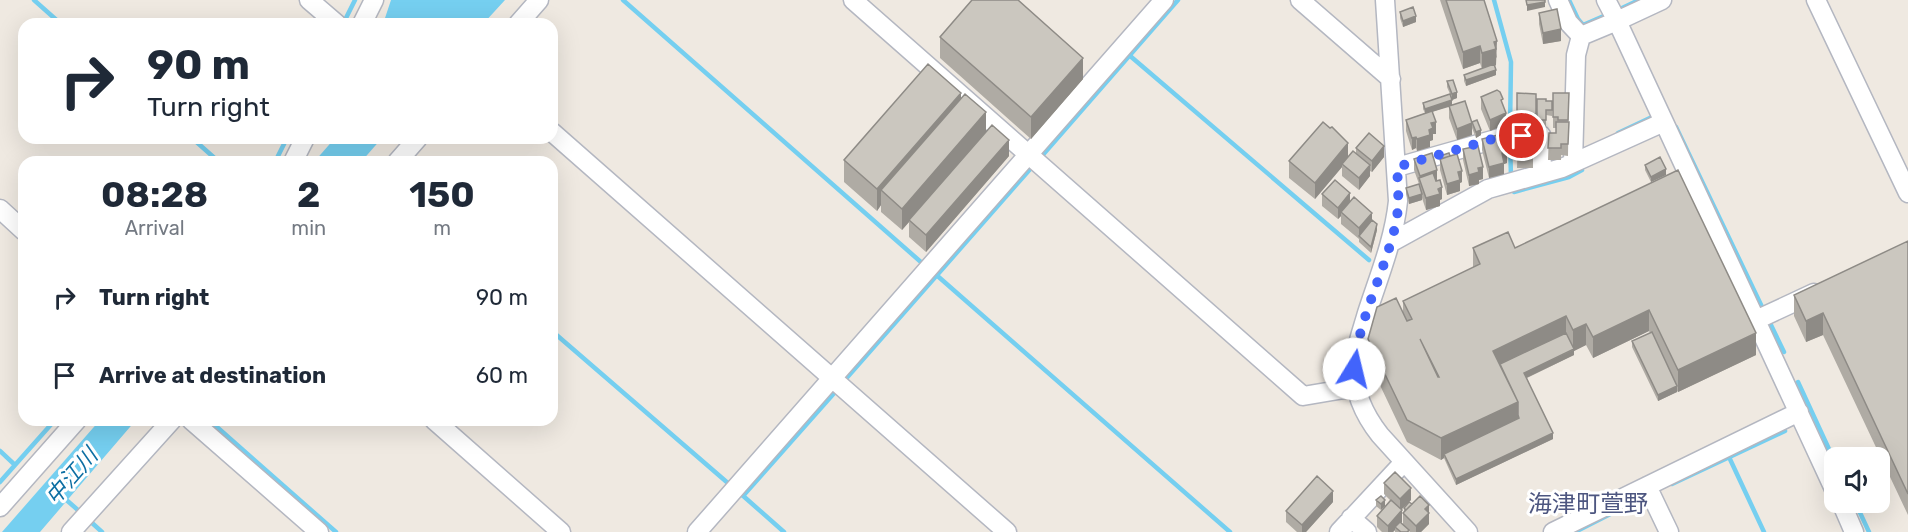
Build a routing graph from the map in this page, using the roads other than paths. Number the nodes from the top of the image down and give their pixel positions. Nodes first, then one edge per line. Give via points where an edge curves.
1 (309, 0) edge
2 (374, 0) edge
3 (539, 0) edge
4 (853, 0) edge
5 (1164, 0) edge
6 (1300, 0) edge
7 (1385, 0) edge
8 (1558, 0) edge
9 (1606, 0) edge
10 (1662, 0) edge
11 (1816, 0) edge
12 (330, 18) edge
13 (365, 18) edge
14 (523, 18) edge
15 (1617, 21) junction
16 (1581, 36) junction
17 (1391, 79) junction
18 (1664, 122) junction
19 (558, 137) edge
20 (413, 144) edge
21 (1028, 154) junction
22 (402, 156) edge
23 (1573, 164) junction
24 (1397, 167) junction
25 (1542, 174) junction
26 (1908, 193) edge
27 (0, 209) edge
28 (18, 226) edge
29 (1390, 243) junction
30 (1832, 284) edge
31 (1756, 320) junction
32 (831, 377) junction
33 (1356, 387) junction
34 (1799, 412) junction
35 (71, 426) edge
36 (167, 426) edge
37 (197, 426) edge
38 (441, 426) edge
39 (1404, 462) junction
40 (1824, 467) edge
41 (1647, 486) junction
42 (0, 507) edge
43 (1846, 513) edge
44 (1351, 518) junction
45 (71, 532) edge
46 (319, 532) edge
47 (561, 532) edge
48 (697, 532) edge
49 (1007, 532) edge
50 (1339, 532) edge
51 (1367, 532) edge
52 (1468, 532) edge
53 (1553, 532) edge
54 (1670, 532) edge
55 (1854, 532) edge

1 - 12 street
2 - 13 street
3 - 14 street
4 - 21 street
5 - 21 street
6 - 17 street
7 - 17 street
8 - 16 street via 1568,22
9 - 15 street
10 - 15 street
11 - 26 street
15 - 16 street
15 - 18 street
16 - 23 street via 1576,55
17 - 24 street
18 - 23 street
18 - 31 street
19 - 32 street
20 - 22 street
21 - 32 street
21 - 33 street via 1303,396
23 - 25 street
24 - 25 street via 1503,136 1541,135
24 - 29 street via 1398,208
25 - 29 street via 1488,189
27 - 28 street
29 - 33 street via 1356,348
30 - 31 street
31 - 34 street
32 - 48 street
32 - 49 street
33 - 39 street via 1369,421
34 - 40 street
34 - 41 street
35 - 42 street
36 - 45 street
37 - 46 street
38 - 47 street
39 - 44 street
39 - 52 street
41 - 53 street
41 - 54 street
43 - 55 street
44 - 50 street
44 - 51 street

